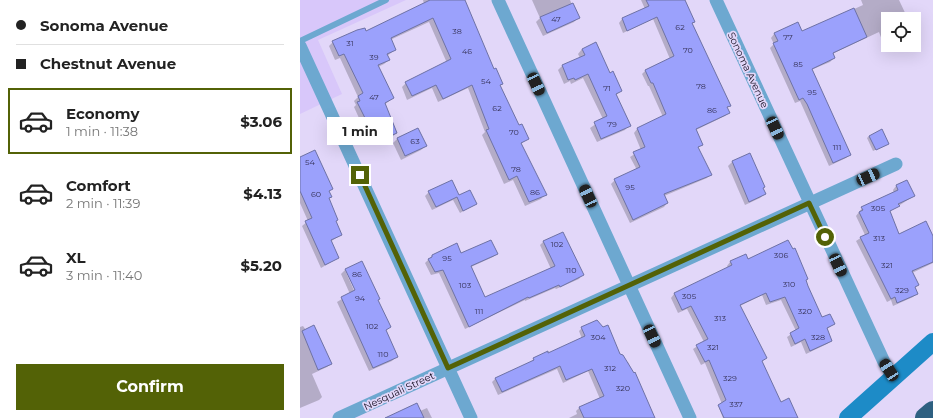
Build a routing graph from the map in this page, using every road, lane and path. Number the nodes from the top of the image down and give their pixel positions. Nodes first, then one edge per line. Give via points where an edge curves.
1 (386, 0) edge
2 (498, 0) edge
3 (716, 0) edge
4 (300, 41) edge
5 (300, 46) edge
6 (896, 164) dead end
7 (809, 203) junction
8 (629, 286) junction
9 (933, 342) edge
10 (448, 368) junction
11 (894, 378) junction
12 (933, 412) edge
13 (339, 418) edge
14 (471, 418) edge
15 (690, 418) edge
16 (848, 418) edge
17 (926, 418) edge

1 - 4 lane
2 - 8 street
3 - 7 street, Sonoma Avenue
5 - 10 street
6 - 7 street, Nesquali Street
7 - 8 street, Nesquali Street
7 - 11 street, Sonoma Avenue via 884,362
8 - 10 street, Nesquali Street
8 - 15 street
9 - 11 main road
10 - 13 street, Nesquali Street
10 - 14 street
11 - 16 main road
12 - 17 highway

